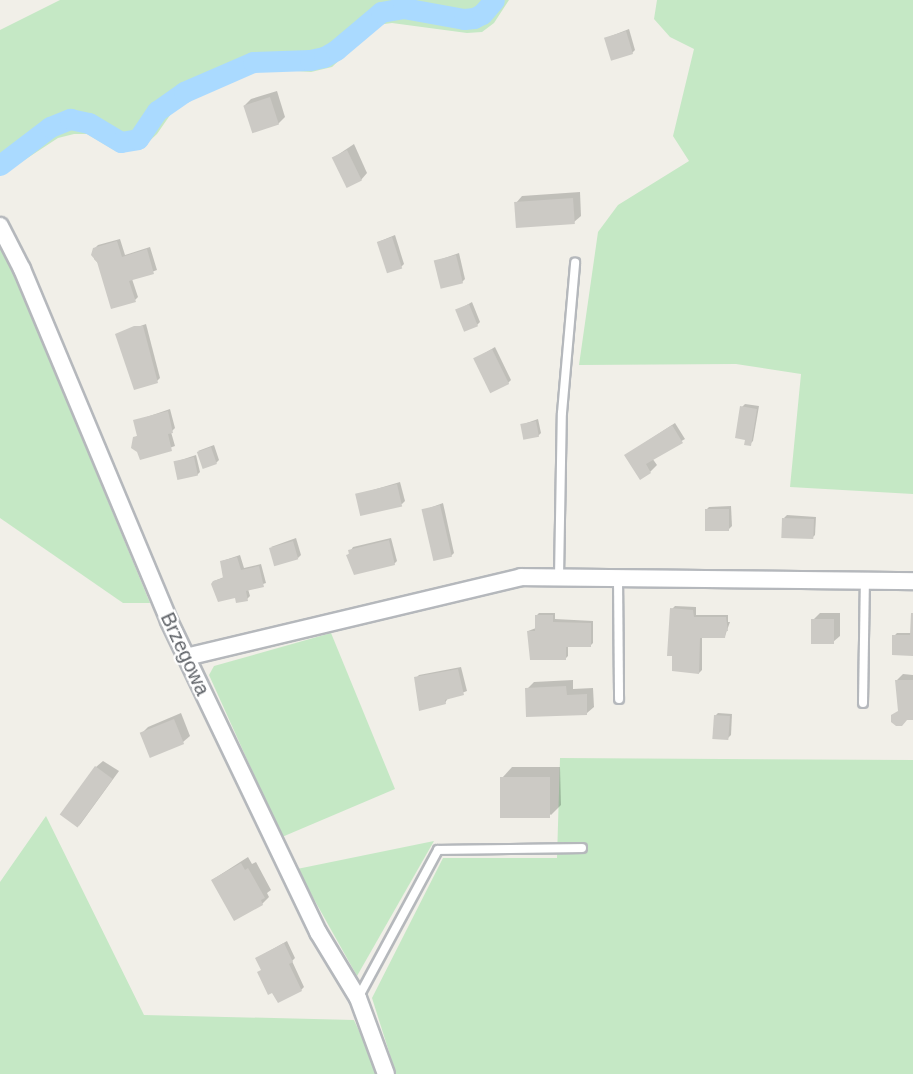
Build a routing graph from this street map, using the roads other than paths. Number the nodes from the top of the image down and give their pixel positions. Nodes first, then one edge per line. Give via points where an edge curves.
1 (0, 226) edge
2 (575, 263) dead end
3 (559, 577) junction
4 (618, 578) junction
5 (865, 580) junction
6 (913, 581) edge
7 (186, 657) junction
8 (619, 699) dead end
9 (863, 703) dead end
10 (582, 848) dead end
11 (357, 998) junction
12 (386, 1074) edge

1 - 7 street, Brzegowa via 22,269
2 - 3 lane via 561,413
3 - 4 street
3 - 7 street via 520,577
4 - 5 street
4 - 8 lane
5 - 6 street
5 - 9 lane
7 - 11 street, Brzegowa via 318,932
10 - 11 lane via 438,850
11 - 12 street, Brzegowa

